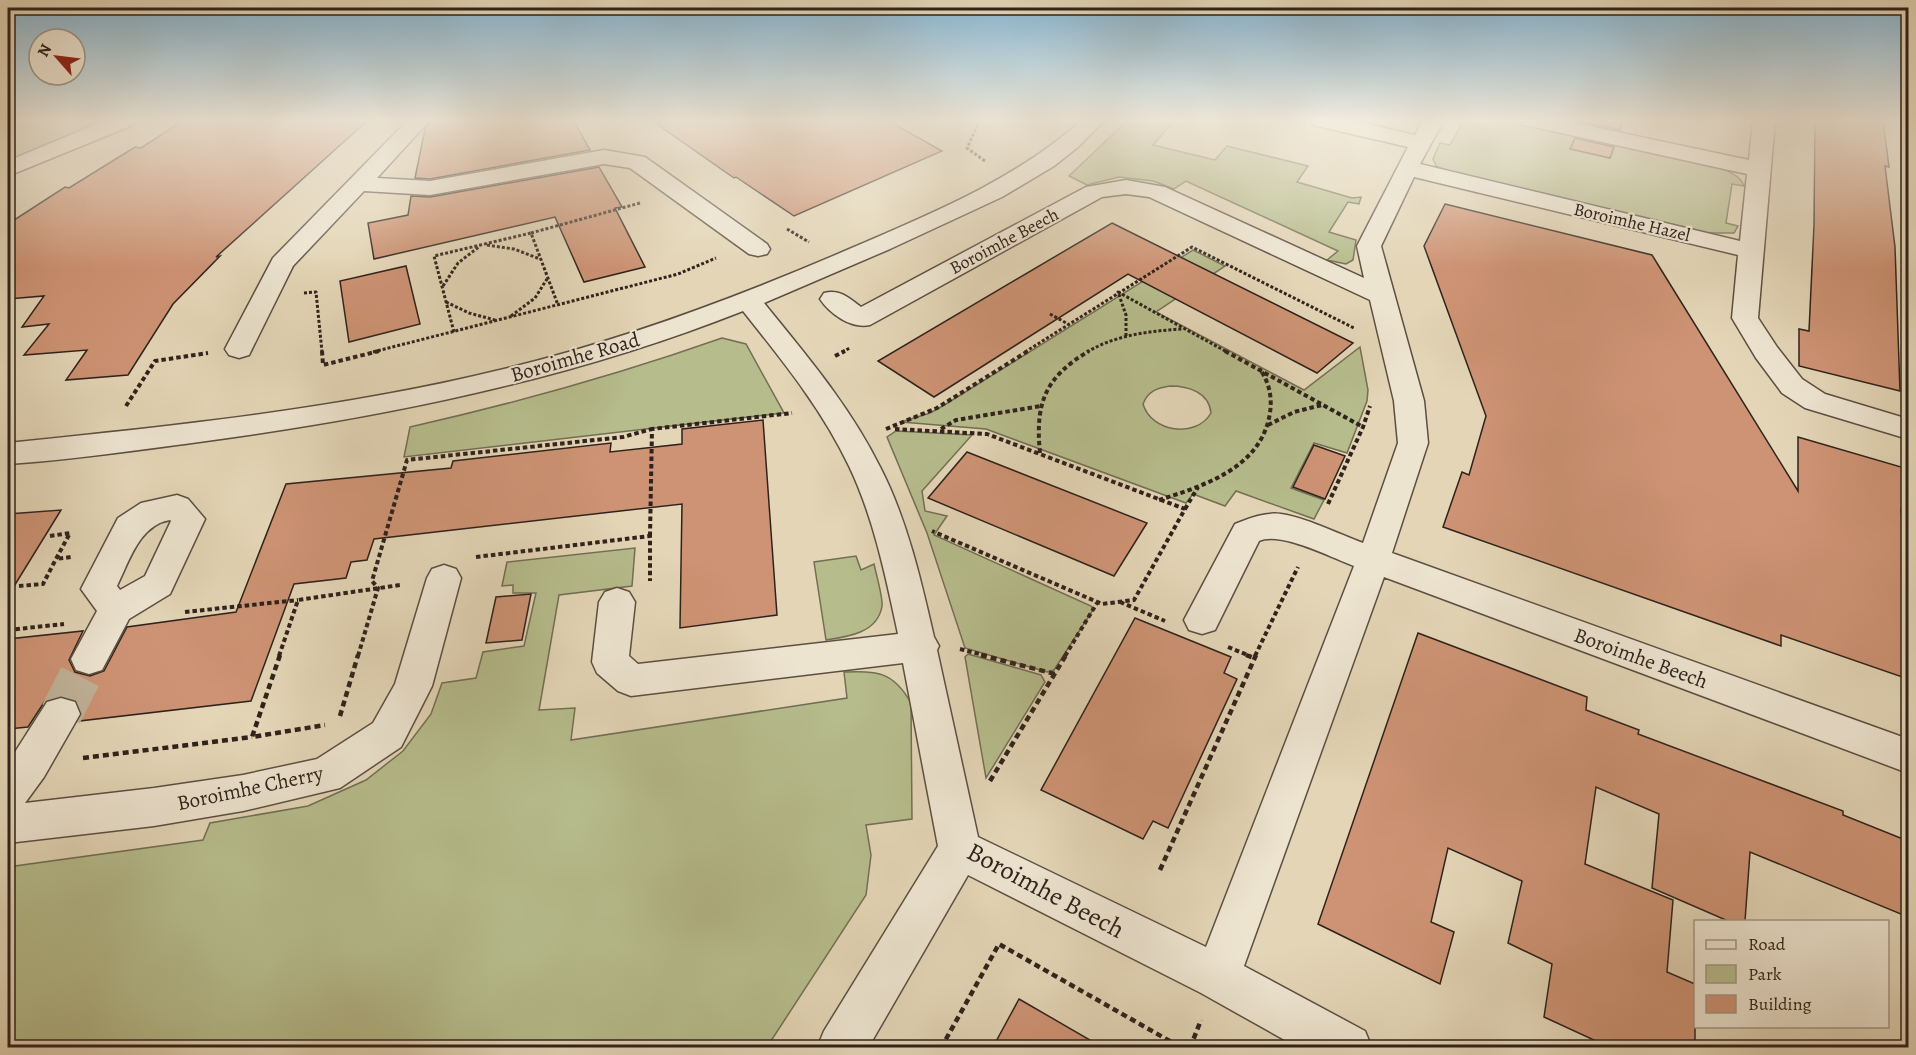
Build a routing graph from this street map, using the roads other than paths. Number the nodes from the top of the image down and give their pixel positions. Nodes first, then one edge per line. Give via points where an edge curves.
1 (371, 169) edge
2 (532, 169) edge
3 (647, 169) edge
4 (1036, 169) edge
5 (1406, 169) edge
6 (1412, 169) edge
7 (1758, 169) edge
8 (357, 183) junction
9 (754, 247) road end
10 (1752, 251) junction
11 (1380, 295) junction
12 (833, 299) dead end
13 (748, 300) junction
14 (238, 349) road end
15 (1908, 429) edge
16 (8, 454) edge
17 (1373, 561) junction
18 (458, 568) road end
19 (617, 602) road end
20 (116, 609) dead end
21 (1202, 620) dead end
22 (921, 646) junction
23 (89, 658) tunnel mouth
24 (61, 714) tunnel mouth
25 (1908, 756) edge
26 (19, 779) edge
27 (8, 824) edge
28 (960, 849) junction
29 (1217, 977) junction
30 (841, 1047) edge
31 (1348, 1047) edge

1 - 8 street
2 - 8 street via 430,188
3 - 9 street
4 - 13 street, Boroimhe Road via 992,195
5 - 11 street via 1369,246
6 - 10 street, Boroimhe Hazel
7 - 10 street
8 - 14 street via 282,263
10 - 15 street via 1745,318 1792,386 1815,401
11 - 12 street, Boroimhe Beech via 1157,192 1137,186 1113,186 1094,192 860,320
11 - 17 street via 1409,401 1413,443
13 - 16 street, Boroimhe Road via 589,355 451,391 330,413
13 - 22 street, Boroimhe Beech via 827,401 865,467 902,572
17 - 21 street, Boroimhe Beech via 1281,526 1260,527 1247,533
17 - 25 street, Boroimhe Beech
17 - 29 street
18 - 27 street, Boroimhe Cherry via 413,686 387,735 326,775 154,807
19 - 22 street via 610,662 631,681
20 - 23 street
22 - 28 street, Boroimhe Beech via 944,783
24 - 26 street
28 - 29 street, Boroimhe Beech
28 - 30 street
29 - 31 street, Boroimhe Beech

